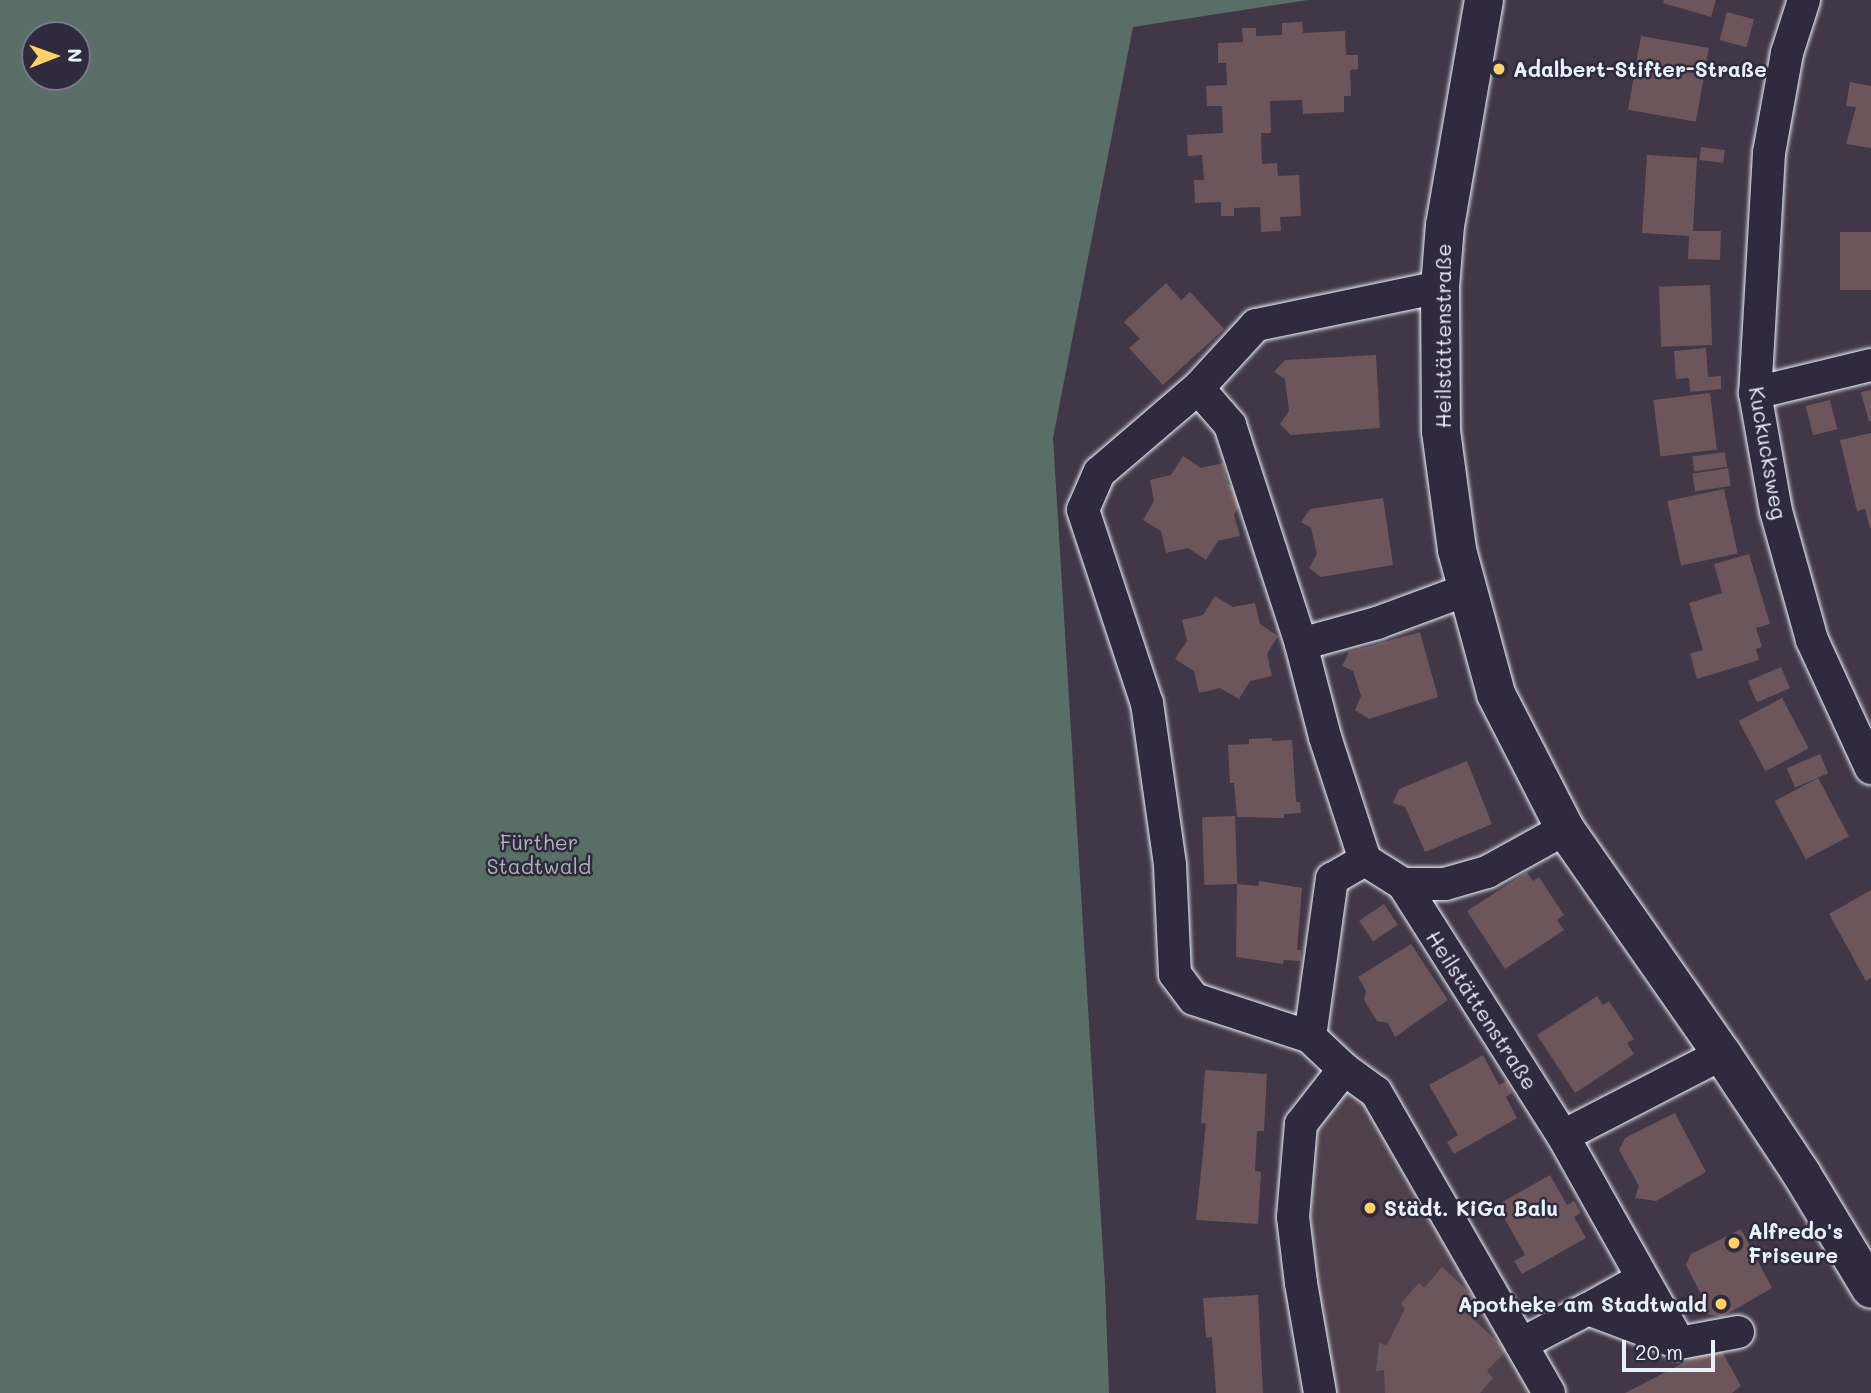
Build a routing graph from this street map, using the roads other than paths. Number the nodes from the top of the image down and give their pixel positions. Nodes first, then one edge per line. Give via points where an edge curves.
1 (1485, 0) edge
2 (1804, 0) edge
3 (1440, 286) junction
4 (1871, 365) edge
5 (1198, 388) junction
6 (1755, 393) junction
7 (1466, 590) junction
8 (1301, 644) junction
9 (1871, 768) edge
10 (1565, 829) junction
11 (1365, 860) junction
12 (1403, 884) junction
13 (1310, 1037) junction
14 (1722, 1054) junction
15 (1344, 1069) junction
16 (1563, 1136) junction
17 (1642, 1279) junction
18 (1871, 1289) edge
19 (1588, 1310) junction
20 (1738, 1332) dead end
21 (1679, 1343) junction
22 (1521, 1344) junction
23 (1320, 1393) edge
24 (1549, 1393) edge

1 - 3 street, Heilstättenstraße via 1444,225
2 - 6 street, Kuckucksweg via 1787,53 1769,153
3 - 5 street via 1256,326
3 - 7 street, Heilstättenstraße via 1441,431
4 - 6 street
5 - 8 street via 1230,425
5 - 13 street via 1099,473 1083,510 1147,703 1170,865 1175,974 1194,999
6 - 9 street, Kuckucksweg via 1776,511 1812,640
7 - 8 street via 1377,623
7 - 10 street, Heilstättenstraße via 1496,694
8 - 11 street
10 - 12 street via 1487,872 1445,884
10 - 14 street, Heilstättenstraße
11 - 12 street, Heilstättenstraße
11 - 13 street via 1332,879
12 - 16 street, Heilstättenstraße
13 - 15 street
14 - 16 street
14 - 18 street, Heilstättenstraße
15 - 22 street via 1376,1092
15 - 23 street via 1301,1124 1293,1217
16 - 17 street, Heilstättenstraße
17 - 19 street
17 - 21 street, Heilstättenstraße
19 - 21 street
19 - 22 street
20 - 21 street
22 - 24 street

